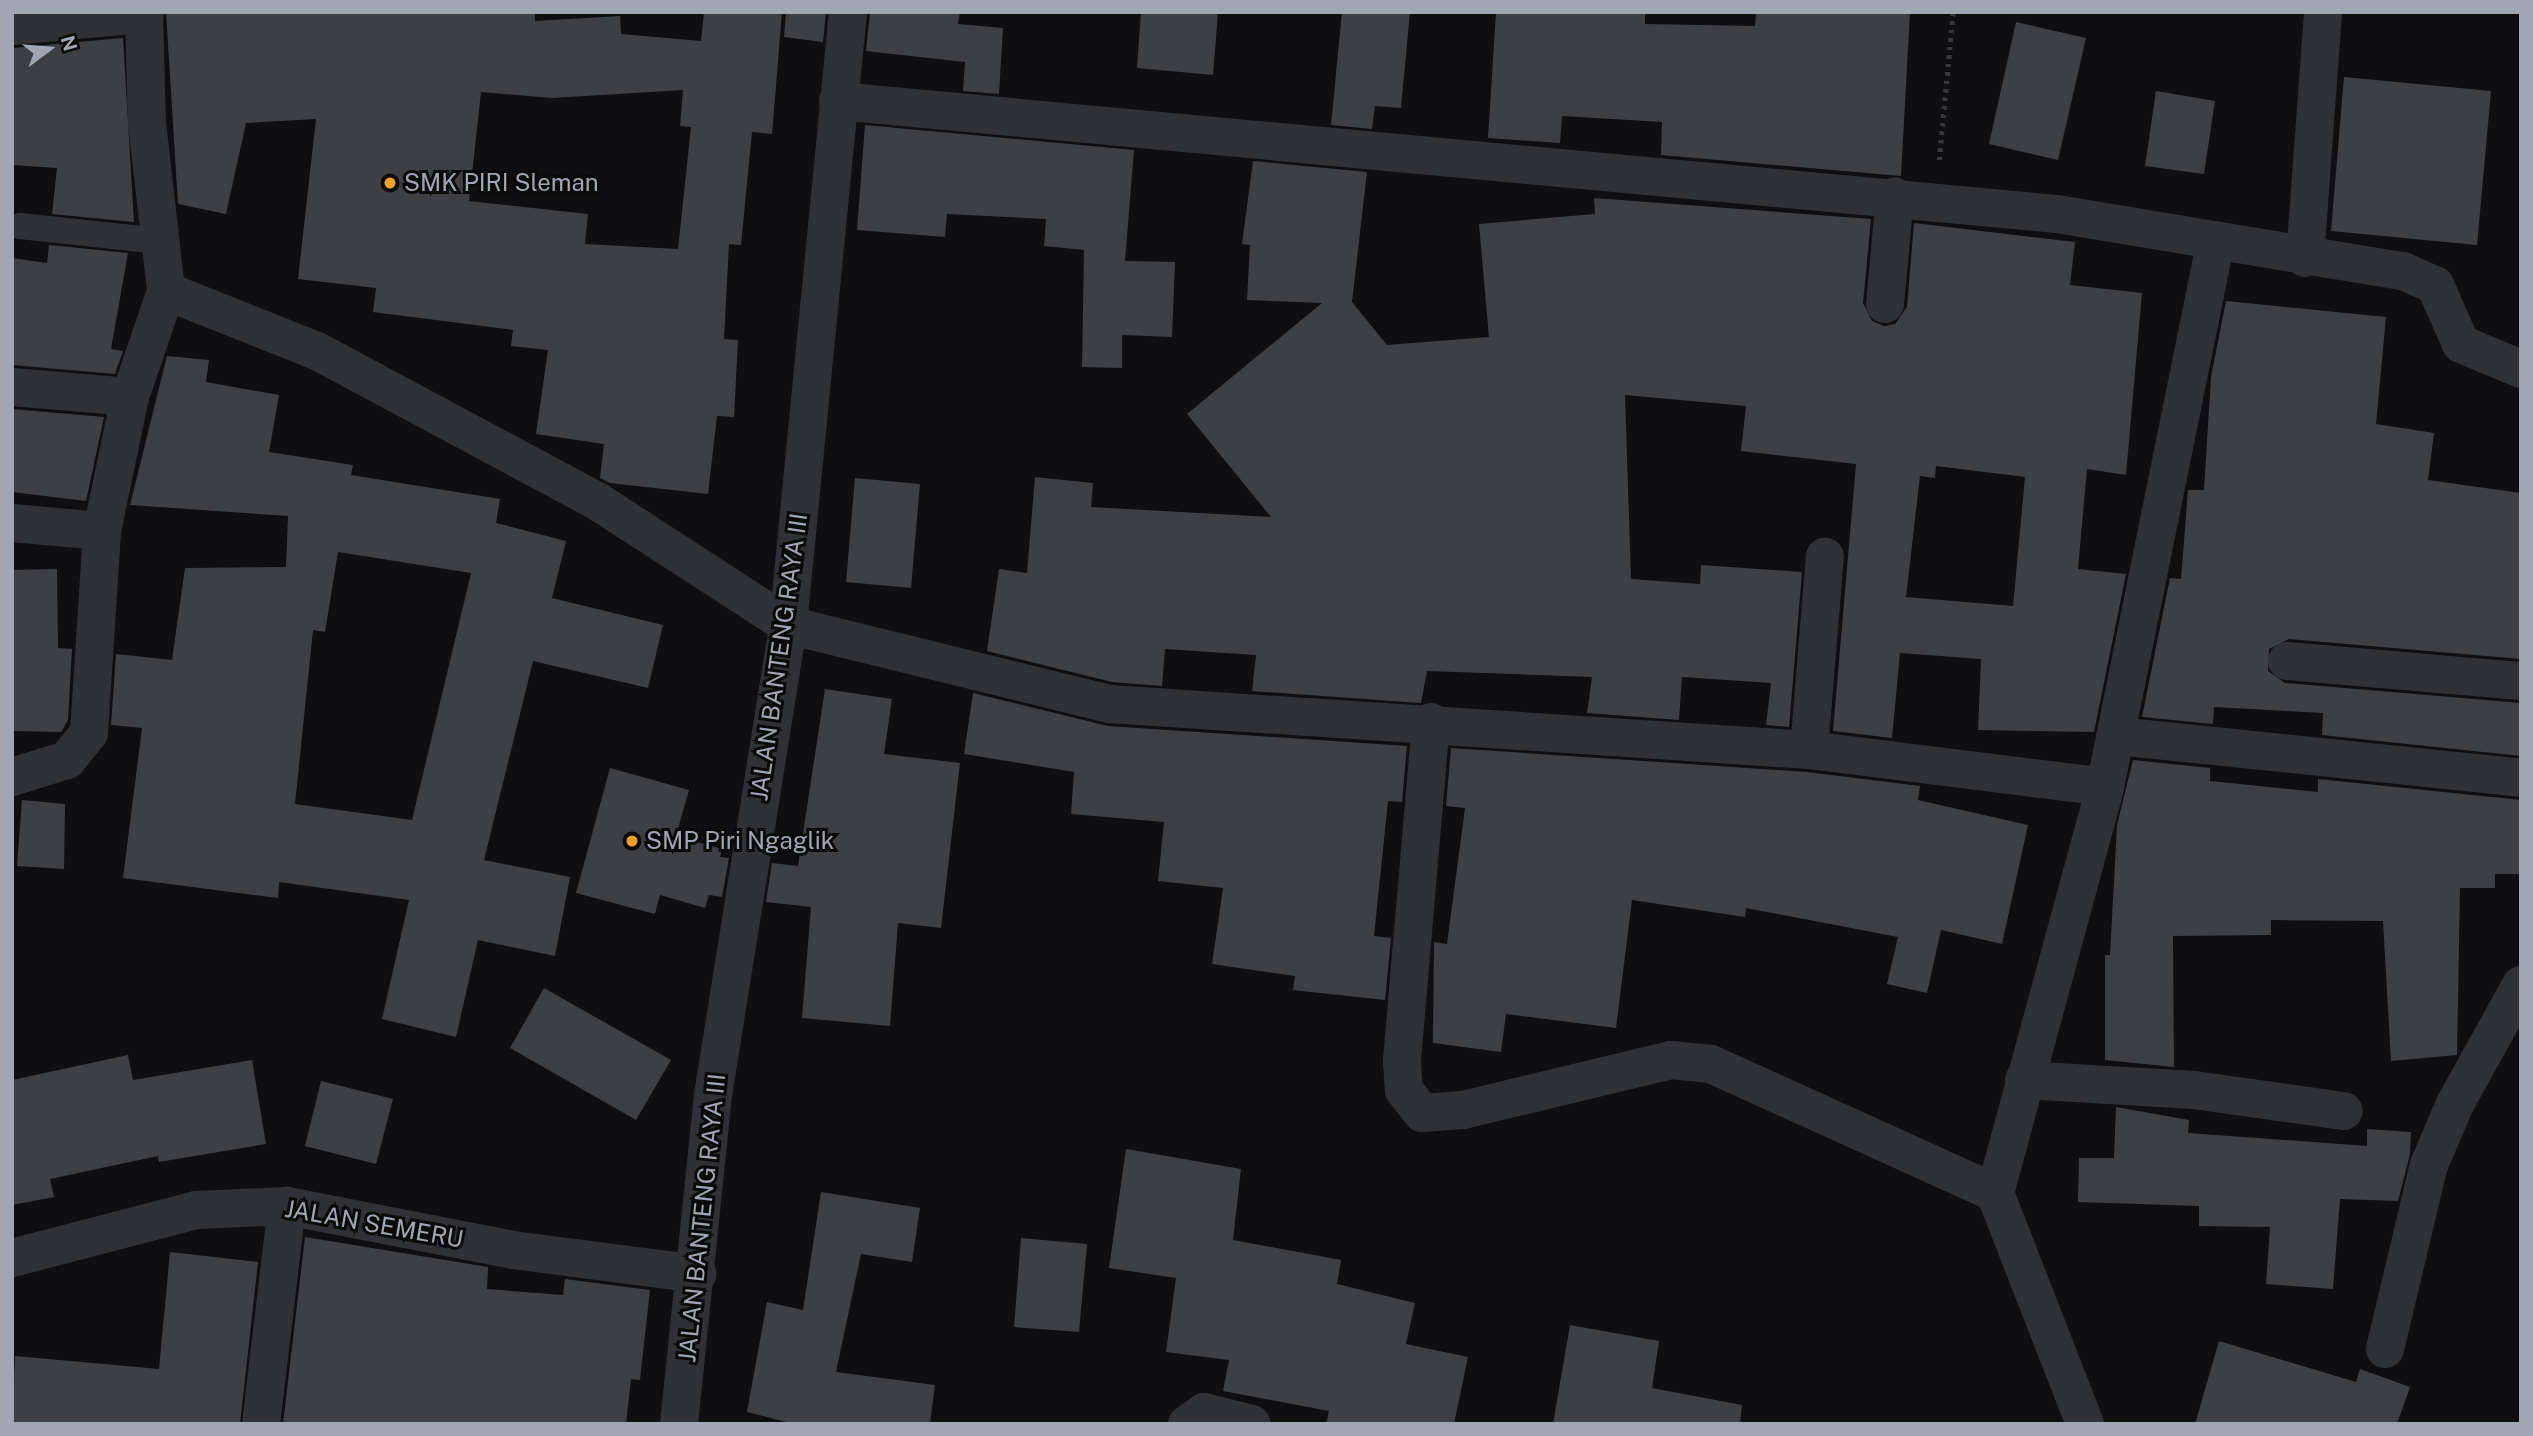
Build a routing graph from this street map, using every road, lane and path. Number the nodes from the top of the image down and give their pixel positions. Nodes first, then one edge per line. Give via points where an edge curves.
1 (848, 12) edge
2 (1953, 12) edge
3 (2323, 12) edge
4 (144, 13) edge
5 (12, 26) edge
6 (838, 101) junction
7 (1895, 197) junction
8 (1935, 199) junction
9 (20, 226) dead end
10 (2216, 240) junction
11 (159, 241) junction
12 (2305, 258) junction
13 (166, 291) junction
14 (1885, 304) dead end
15 (2521, 369) edge
16 (12, 387) edge
17 (130, 397) junction
18 (12, 523) edge
19 (102, 531) junction
20 (1825, 557) dead end
21 (788, 625) junction
22 (2287, 661) dead end
23 (2521, 681) edge
24 (1431, 722) junction
25 (2117, 736) junction
26 (1809, 750) junction
27 (12, 777) edge
28 (2521, 778) edge
29 (2105, 787) junction
30 (2521, 985) edge
31 (2024, 1080) junction
32 (2344, 1111) dead end
33 (1994, 1194) junction
34 (287, 1206) junction
35 (12, 1258) edge
36 (697, 1275) junction
37 (2385, 1349) dead end
38 (261, 1424) edge
39 (679, 1424) edge
40 (1187, 1424) edge
41 (1252, 1424) edge
42 (2085, 1424) edge

1 - 6 street, JALAN BANTENG RAYA III
2 - 8 path
3 - 12 street
4 - 5 street
4 - 11 street
6 - 7 street
6 - 21 street, JALAN BANTENG RAYA III
7 - 8 street
7 - 14 street
8 - 10 street
9 - 11 lane
10 - 12 street
10 - 25 street
11 - 13 street
12 - 15 street via 2403,271 2435,285 2461,344
13 - 17 street
13 - 21 street via 317,351 512,455 597,501
16 - 17 street
17 - 19 street
18 - 19 street
19 - 27 street via 89,733 67,760
20 - 26 street
21 - 24 street via 1109,704
21 - 36 street, JALAN BANTENG RAYA III via 713,1095
22 - 23 street
24 - 26 street
24 - 33 street via 1402,1062 1405,1090 1422,1113 1463,1110 1671,1059 1711,1065
25 - 28 street
25 - 29 street
26 - 29 street
29 - 31 street
30 - 37 street via 2455,1104 2429,1165
31 - 32 street via 2194,1090
31 - 33 street
33 - 42 street
34 - 35 street, JALAN SEMERU via 196,1210
34 - 36 street, JALAN SEMERU via 513,1250
34 - 38 street
36 - 39 street, JALAN BANTENG RAYA III
40 - 41 street via 1203,1412

